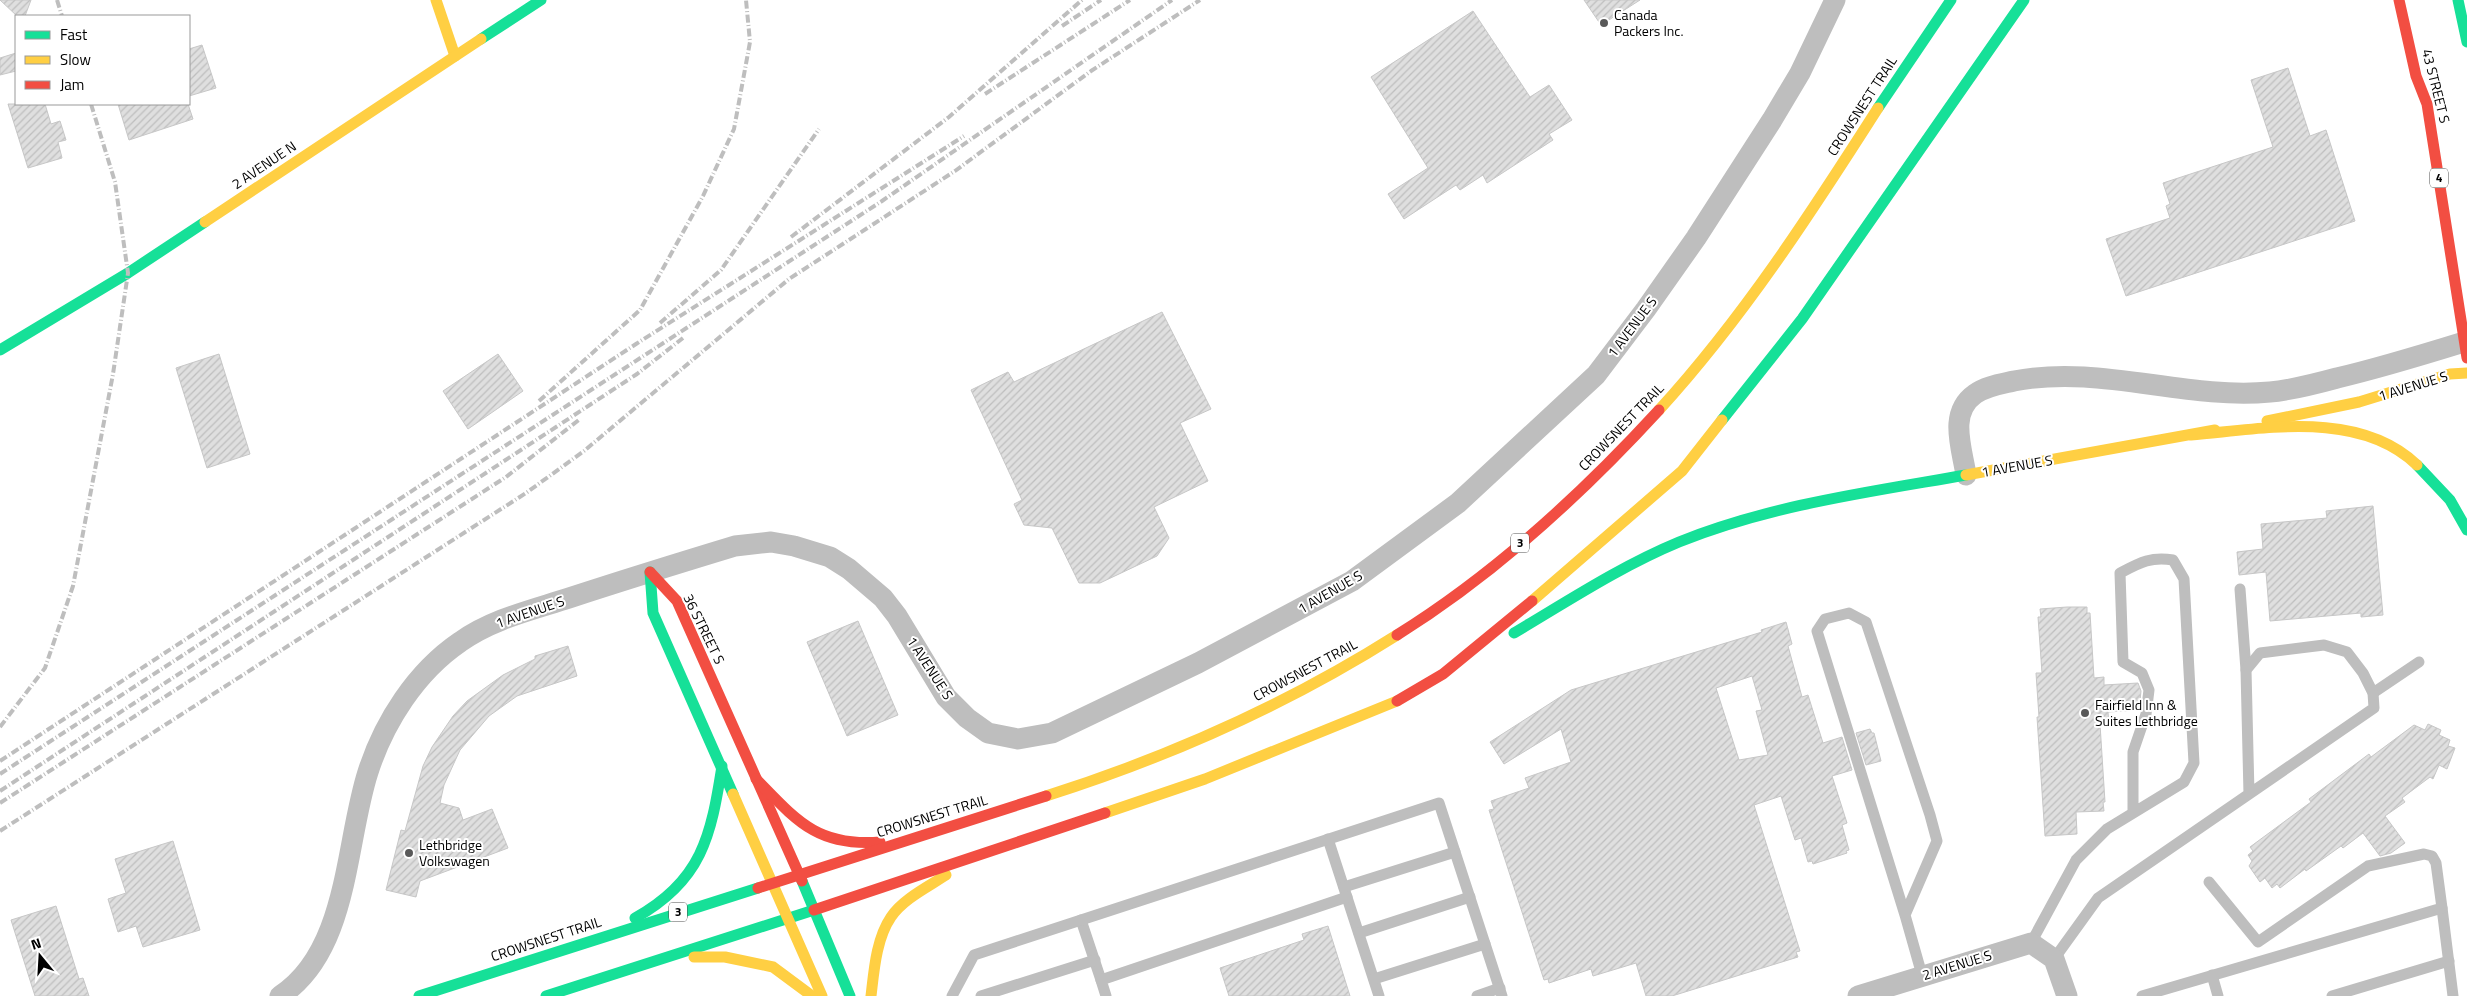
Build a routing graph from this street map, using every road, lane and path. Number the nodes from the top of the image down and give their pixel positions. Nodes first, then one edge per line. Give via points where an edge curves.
1 (436, 0) edge
2 (541, 0) edge
3 (1835, 0) edge
4 (1950, 0) edge
5 (2024, 0) edge
6 (2399, 0) edge
7 (2458, 0) edge
8 (2467, 42) edge
9 (455, 56) junction
10 (2466, 347) edge
11 (0, 350) edge
12 (2467, 373) edge
13 (2191, 435) junction
14 (1966, 475) junction
15 (2467, 530) edge
16 (650, 572) junction
17 (2240, 589) dead end
18 (2420, 662) dead end
19 (2246, 670) junction
20 (1443, 674) junction
21 (2373, 693) junction
22 (722, 766) junction
23 (756, 779) junction
24 (2249, 794) junction
25 (2133, 813) junction
26 (914, 838) junction
27 (1328, 839) junction
28 (1455, 852) junction
29 (972, 857) junction
30 (799, 874) junction
31 (773, 882) junction
32 (2209, 882) dead end
33 (1345, 892) junction
34 (1470, 897) junction
35 (2442, 908) junction
36 (814, 910) junction
37 (1905, 915) junction
38 (788, 919) junction
39 (1081, 920) junction
40 (1359, 933) junction
41 (2258, 942) junction
42 (584, 943) junction
43 (2031, 943) junction
44 (1485, 944) junction
45 (665, 958) junction
46 (2054, 959) junction
47 (1095, 960) junction
48 (2264, 960) junction
49 (2448, 961) junction
50 (1922, 975) junction
51 (2212, 975) junction
52 (1374, 979) junction
53 (1101, 980) junction
54 (1501, 992) edge
55 (2158, 994) edge
56 (280, 996) edge
57 (420, 996) edge
58 (546, 996) edge
59 (812, 996) edge
60 (822, 996) edge
61 (850, 996) edge
62 (871, 996) edge
63 (952, 996) edge
64 (981, 996) edge
65 (1106, 996) edge
66 (1379, 996) edge
67 (1477, 996) edge
68 (1858, 996) edge
69 (2067, 996) edge
70 (2142, 996) edge
71 (2218, 996) edge
72 (2332, 996) edge
73 (2453, 996) edge

1 - 9 main road
2 - 9 main road, 2 AVENUE N
3 - 16 street, 1 AVENUE S via 1800,73 1772,120 1696,238 1596,375 1458,503 1352,581 1198,663 1052,733 1018,739 988,733 967,718 946,697 883,598 830,557 794,546 753,543
4 - 26 main road, CROWSNEST TRAIL / 3 via 1806,218 1754,293 1695,368 1656,415 1597,476 1489,569 1427,616 1365,656 1243,720 1166,755
5 - 20 main road via 1802,319 1682,471 1567,572
6 - 10 main road, 43 STREET S / 4 via 2416,76 2427,104
7 - 8 main road
9 - 11 main road, 2 AVENUE N via 128,273
10 - 14 street, 1 AVENUE S via 2271,392 2231,393 2087,376 2047,377 1994,385 1975,394 1959,415
12 - 13 main road, 1 AVENUE S via 2450,374 2359,402
13 - 14 main road, 1 AVENUE S
13 - 15 main road via 2307,427 2366,436 2395,447 2417,464 2437,484
14 - 20 main road via 1786,509 1679,542 1624,569
16 - 22 main road via 653,613
16 - 23 main road, 36 STREET S via 677,601
16 - 56 street, 1 AVENUE S via 503,619 460,642 426,672 392,716 368,773 336,914 322,949 303,976
17 - 19 lane
18 - 21 lane
19 - 21 lane via 2260,653 2324,645 2347,652 2364,674
19 - 24 lane
20 - 29 main road via 1396,701 1204,780
21 - 24 lane via 2374,708
22 - 31 main road
22 - 42 main road via 703,849 676,889 641,915
23 - 26 main road via 792,817 821,835 863,844
23 - 30 main road, 36 STREET S
24 - 46 lane via 2098,898
25 - 25 lane via 2184,782 2194,763 2184,579 2173,560 2158,557 2120,573 2123,662 2142,673 2149,690 2146,714 2133,752
25 - 43 lane via 2107,829 2076,860
26 - 30 main road, CROWSNEST TRAIL / 3
27 - 28 lane via 1439,803
27 - 33 lane
27 - 39 lane
28 - 33 lane
28 - 34 lane
29 - 36 main road
29 - 62 main road via 912,898 891,917 876,960
30 - 31 main road, CROWSNEST TRAIL / 3
30 - 36 main road, 36 STREET S
31 - 38 main road
31 - 42 main road, CROWSNEST TRAIL / 3
32 - 41 lane
33 - 40 lane
33 - 53 lane
34 - 40 lane
34 - 44 lane
35 - 41 lane via 2436,863 2432,856 2424,854 2368,866
35 - 48 lane
35 - 49 lane
36 - 38 main road
36 - 61 main road, 36 STREET S
37 - 37 lane via 1937,841 1866,622 1849,613 1825,619 1817,632
37 - 50 lane
38 - 45 main road
38 - 60 main road
39 - 47 lane
39 - 63 lane via 974,955
40 - 52 lane
41 - 48 lane
42 - 57 main road, CROWSNEST TRAIL / 3
43 - 46 street
43 - 50 street, 2 AVENUE S
44 - 52 lane
44 - 54 lane
45 - 58 main road
45 - 59 main road via 725,957 773,967
46 - 69 street
47 - 53 lane
47 - 64 lane
48 - 51 lane
49 - 72 lane
49 - 73 lane
50 - 68 street, 2 AVENUE S
51 - 55 lane
51 - 71 lane
52 - 66 lane
53 - 65 lane
54 - 67 lane
55 - 70 lane

